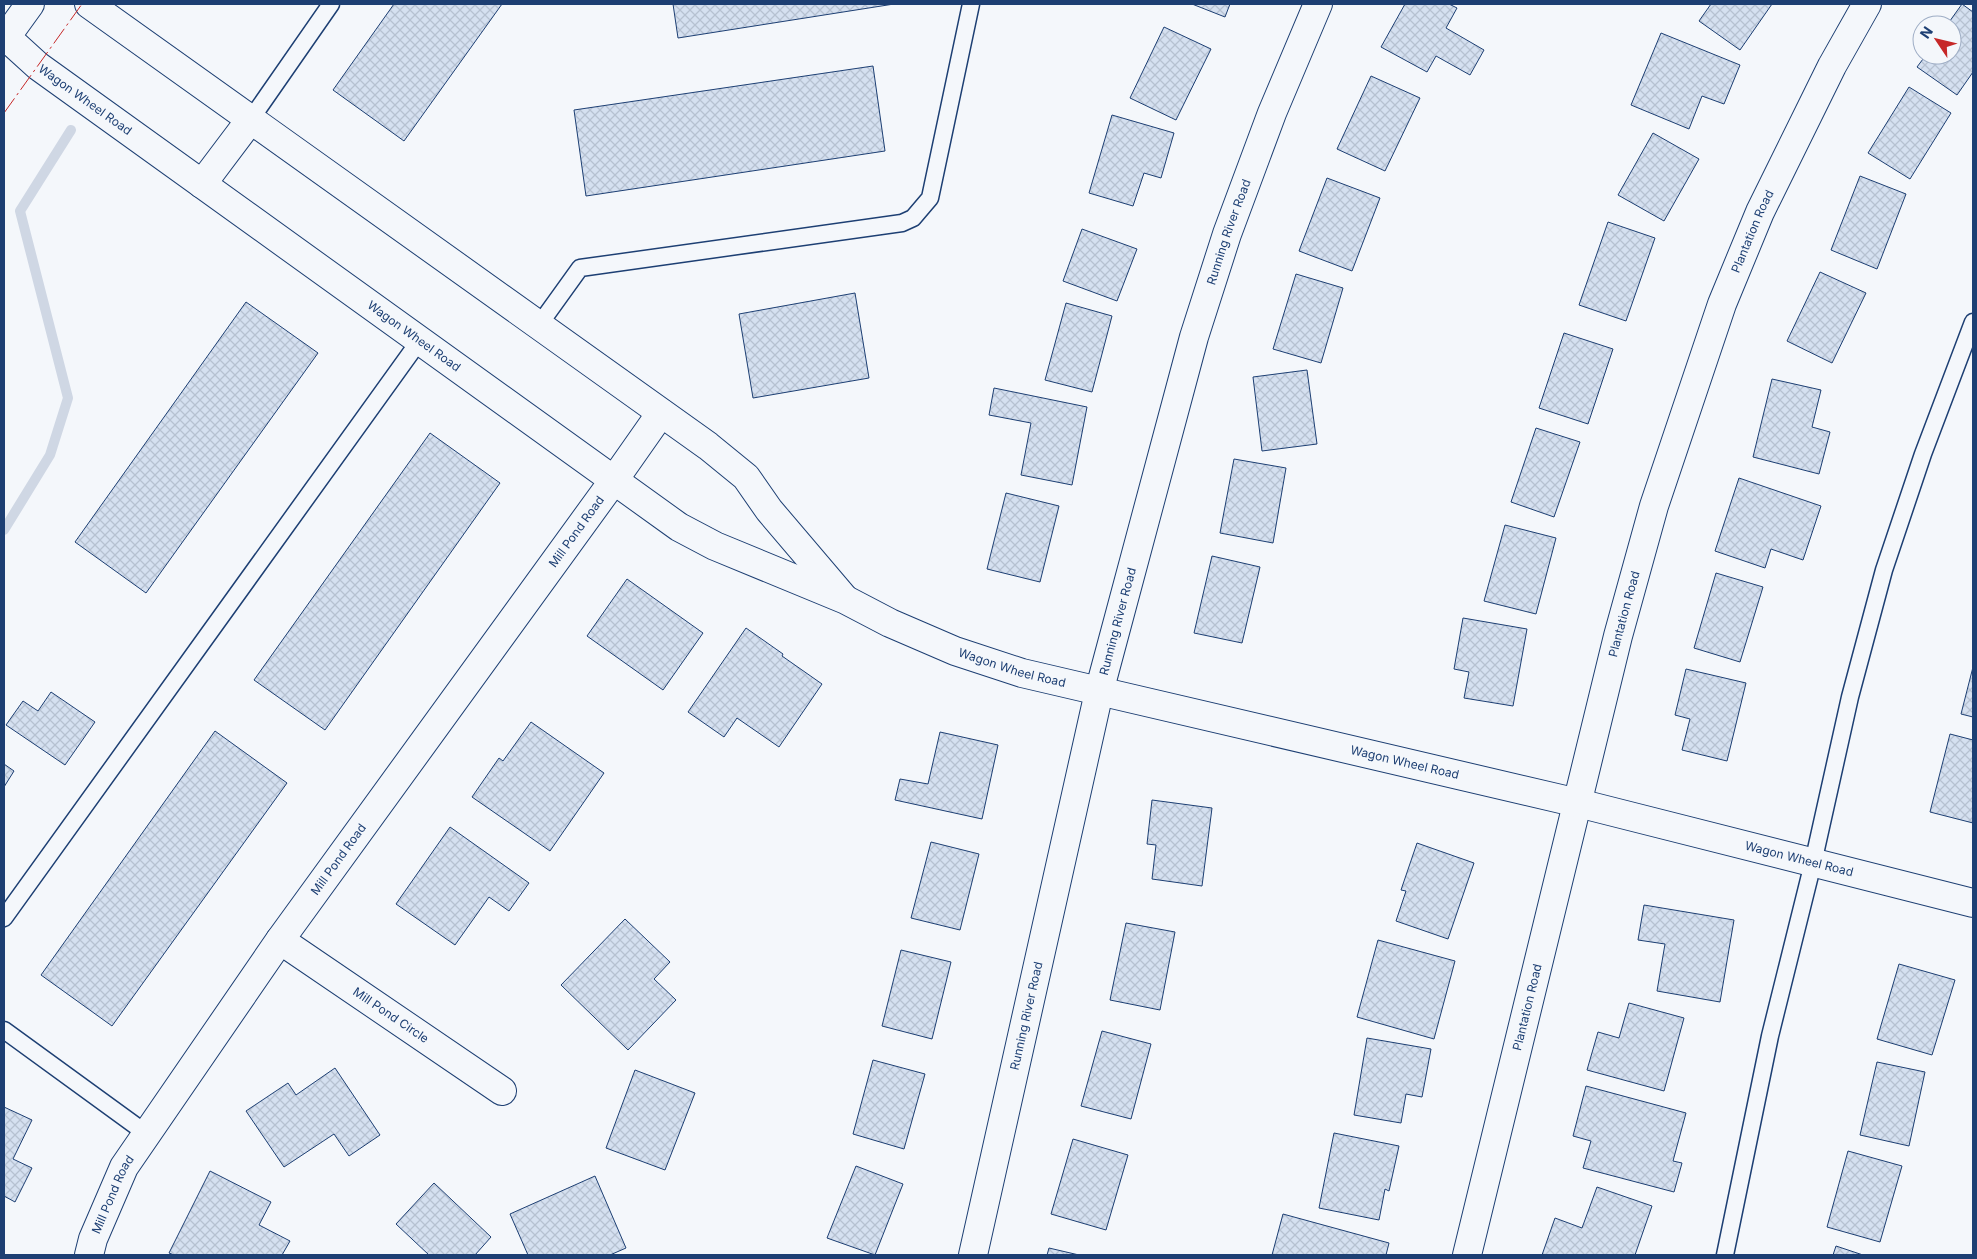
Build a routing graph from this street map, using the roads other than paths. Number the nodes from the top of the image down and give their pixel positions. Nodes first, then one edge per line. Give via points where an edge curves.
1 (30, 4) edge
2 (89, 4) edge
3 (331, 4) edge
4 (971, 4) edge
5 (1318, 4) edge
6 (1867, 4) edge
7 (4, 38) edge
8 (251, 119) junction
9 (202, 184) junction
10 (1973, 322) edge
11 (539, 325) junction
12 (420, 340) junction
13 (661, 413) junction
14 (614, 480) junction
15 (846, 600) junction
16 (1099, 692) junction
17 (1578, 803) junction
18 (1813, 863) junction
19 (1973, 903) edge
20 (4, 918) edge
21 (280, 940) junction
22 (4, 1030) edge
23 (502, 1091) dead end
24 (147, 1134) junction
25 (89, 1255) edge
26 (973, 1255) edge
27 (1468, 1255) edge
28 (1725, 1255) edge

1 - 7 street
2 - 8 street, Wagon Wheel Road
3 - 8 lane
4 - 11 lane via 930,198 913,218 902,223 580,268
5 - 16 street, Running River Road via 1272,114 1194,337
6 - 17 street, Plantation Road via 1832,66 1760,212 1722,304 1651,514
7 - 9 street, Wagon Wheel Road
8 - 9 street
8 - 11 street, Wagon Wheel Road
9 - 12 street, Wagon Wheel Road
10 - 18 lane via 1884,570 1850,697
11 - 13 street, Wagon Wheel Road
12 - 14 street, Wagon Wheel Road
12 - 20 lane
13 - 14 street, Mill Pond Road
13 - 15 street, Wagon Wheel Road via 746,477 769,510
14 - 15 street, Wagon Wheel Road via 679,527 715,546
14 - 21 street, Mill Pond Road
15 - 16 street, Wagon Wheel Road via 955,651 1022,673
16 - 17 street, Wagon Wheel Road
16 - 26 street, Running River Road
17 - 18 street, Wagon Wheel Road
17 - 27 street, Plantation Road
18 - 19 street, Wagon Wheel Road
18 - 28 lane via 1770,1036
21 - 23 street, Mill Pond Circle
21 - 24 street, Mill Pond Road
22 - 24 lane
24 - 25 street, Mill Pond Road via 124,1167

